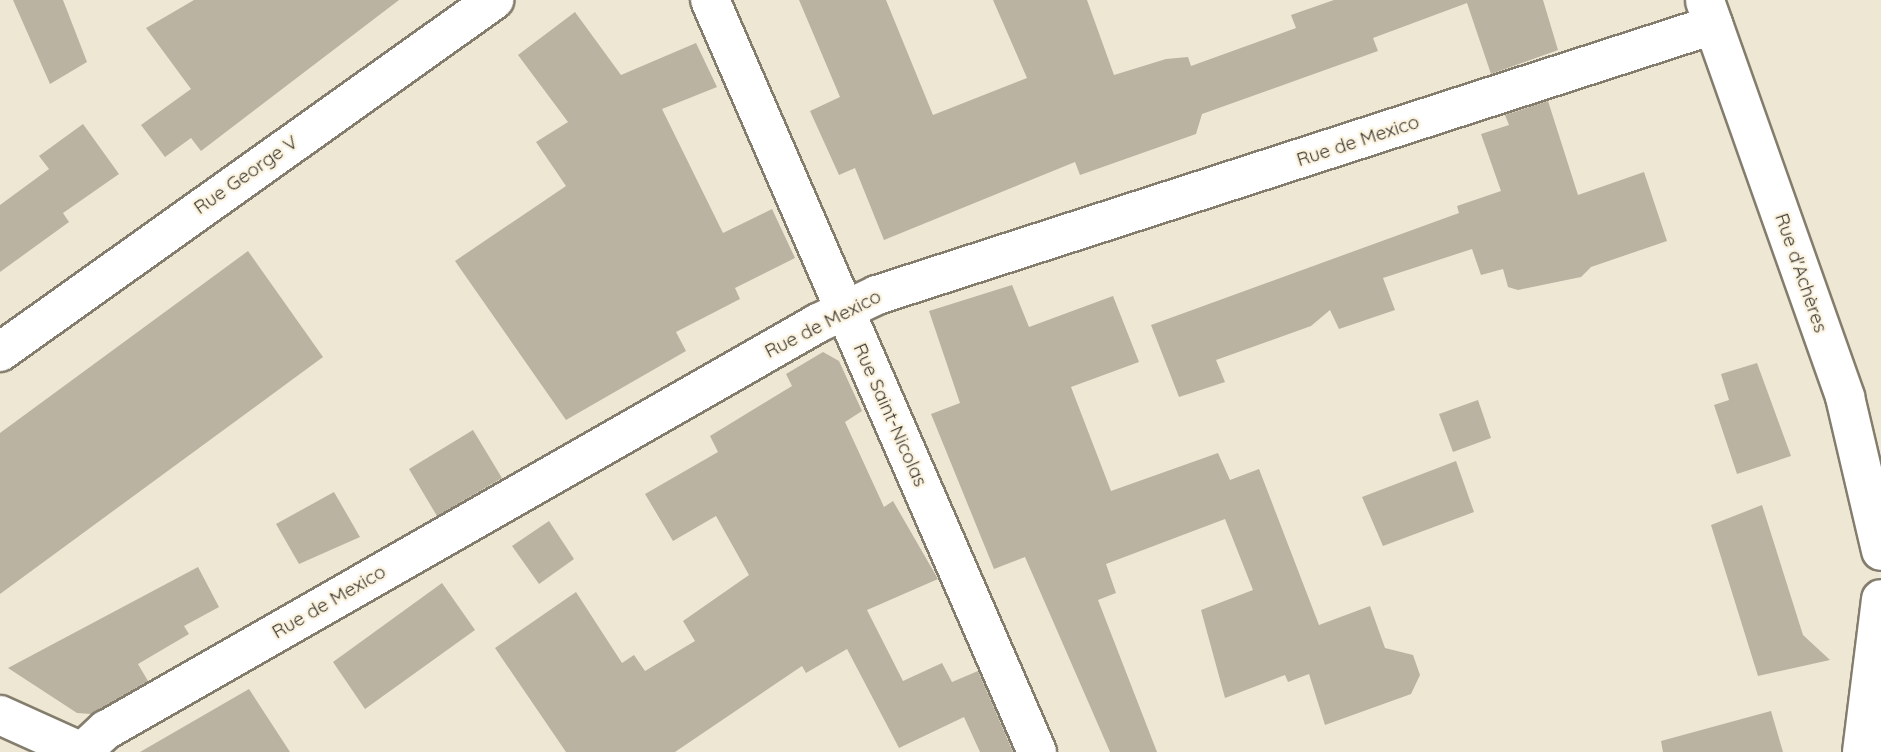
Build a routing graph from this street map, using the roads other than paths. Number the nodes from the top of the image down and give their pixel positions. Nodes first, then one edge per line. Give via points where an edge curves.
1 (494, 0) edge
2 (710, 0) edge
3 (1709, 13) edge
4 (844, 310) junction
5 (0, 352) edge
6 (1881, 551) edge
7 (1881, 599) edge
8 (0, 715) edge
9 (82, 752) edge
10 (1037, 752) edge
11 (1862, 752) edge

1 - 5 street, Rue George V
2 - 4 street, Rue Saint-Nicolas
3 - 4 street, Rue de Mexico
3 - 6 street, Rue d'Achères via 1845,397
4 - 9 street, Rue de Mexico via 106,730
4 - 10 street, Rue Saint-Nicolas
7 - 11 street
8 - 9 street

